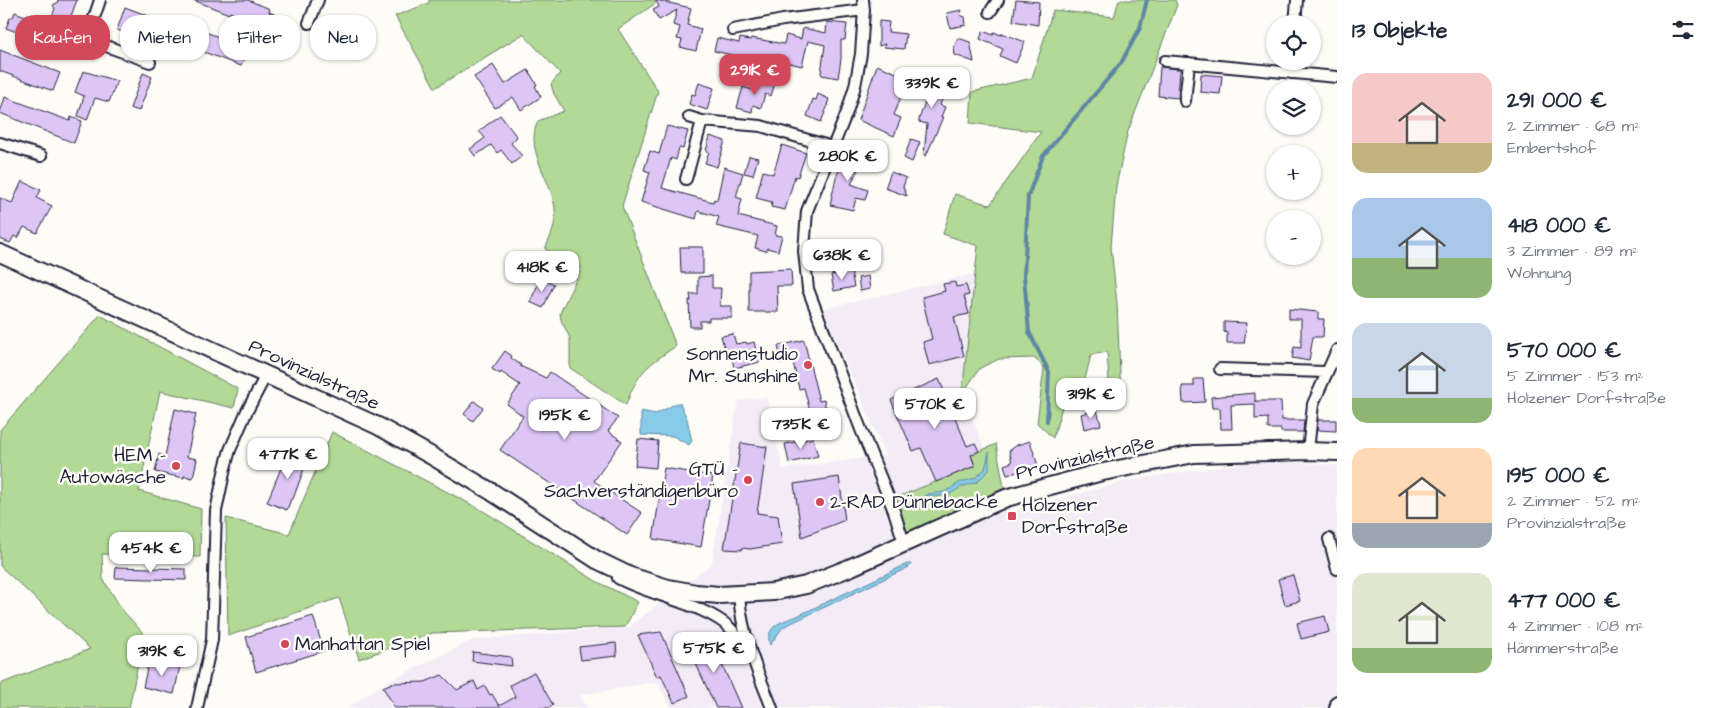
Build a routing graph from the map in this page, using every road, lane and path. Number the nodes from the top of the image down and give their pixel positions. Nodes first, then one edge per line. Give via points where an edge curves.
1 (100, 0) edge
2 (318, 0) edge
3 (998, 0) edge
4 (1297, 0) edge
5 (864, 5) edge
6 (990, 12) dead end
7 (1296, 15) edge
8 (308, 24) dead end
9 (733, 30) dead end
10 (1165, 61) dead end
11 (150, 62) dead end
12 (1189, 63) junction
13 (1291, 70) edge
14 (1291, 73) junction
15 (1337, 77) edge
16 (1185, 101) dead end
17 (689, 117) dead end
18 (702, 121) junction
19 (0, 143) edge
20 (832, 147) junction
21 (41, 156) dead end
22 (686, 179) dead end
23 (0, 253) edge
24 (1337, 350) edge
25 (1220, 369) dead end
26 (1326, 372) junction
27 (266, 375) junction
28 (1308, 451) junction
29 (1337, 452) edge
30 (1329, 539) dead end
31 (904, 543) junction
32 (597, 560) junction
33 (1337, 569) edge
34 (739, 595) junction
35 (752, 659) junction
36 (1337, 700) edge
37 (197, 708) edge
38 (772, 708) edge
39 (1335, 708) edge

1 - 11 street via 87,39
2 - 8 street
3 - 6 street
4 - 7 street
5 - 9 street
5 - 20 street via 855,86
10 - 12 street
12 - 14 street
12 - 16 street
13 - 14 street
14 - 15 street
17 - 18 street
18 - 20 street via 761,126
18 - 22 street
19 - 21 street
20 - 31 street via 807,210 804,251 808,289
23 - 27 main road, Provinzialstraße
24 - 26 street
25 - 26 street
26 - 28 street via 1313,404
27 - 32 main road, Provinzialstraße via 378,426 430,455
27 - 37 street via 230,450 216,511 212,640
28 - 29 main road, Provinzialstraße
28 - 31 main road, Provinzialstraße via 1194,454 1053,484 1006,498
30 - 33 street
31 - 34 main road, Provinzialstraße via 806,585
32 - 34 main road, Provinzialstraße via 630,576 668,588 696,594
32 - 35 street, Provinzialstraße via 602,570 634,586 717,619 729,628
34 - 35 street via 741,618
35 - 38 street
36 - 39 street

